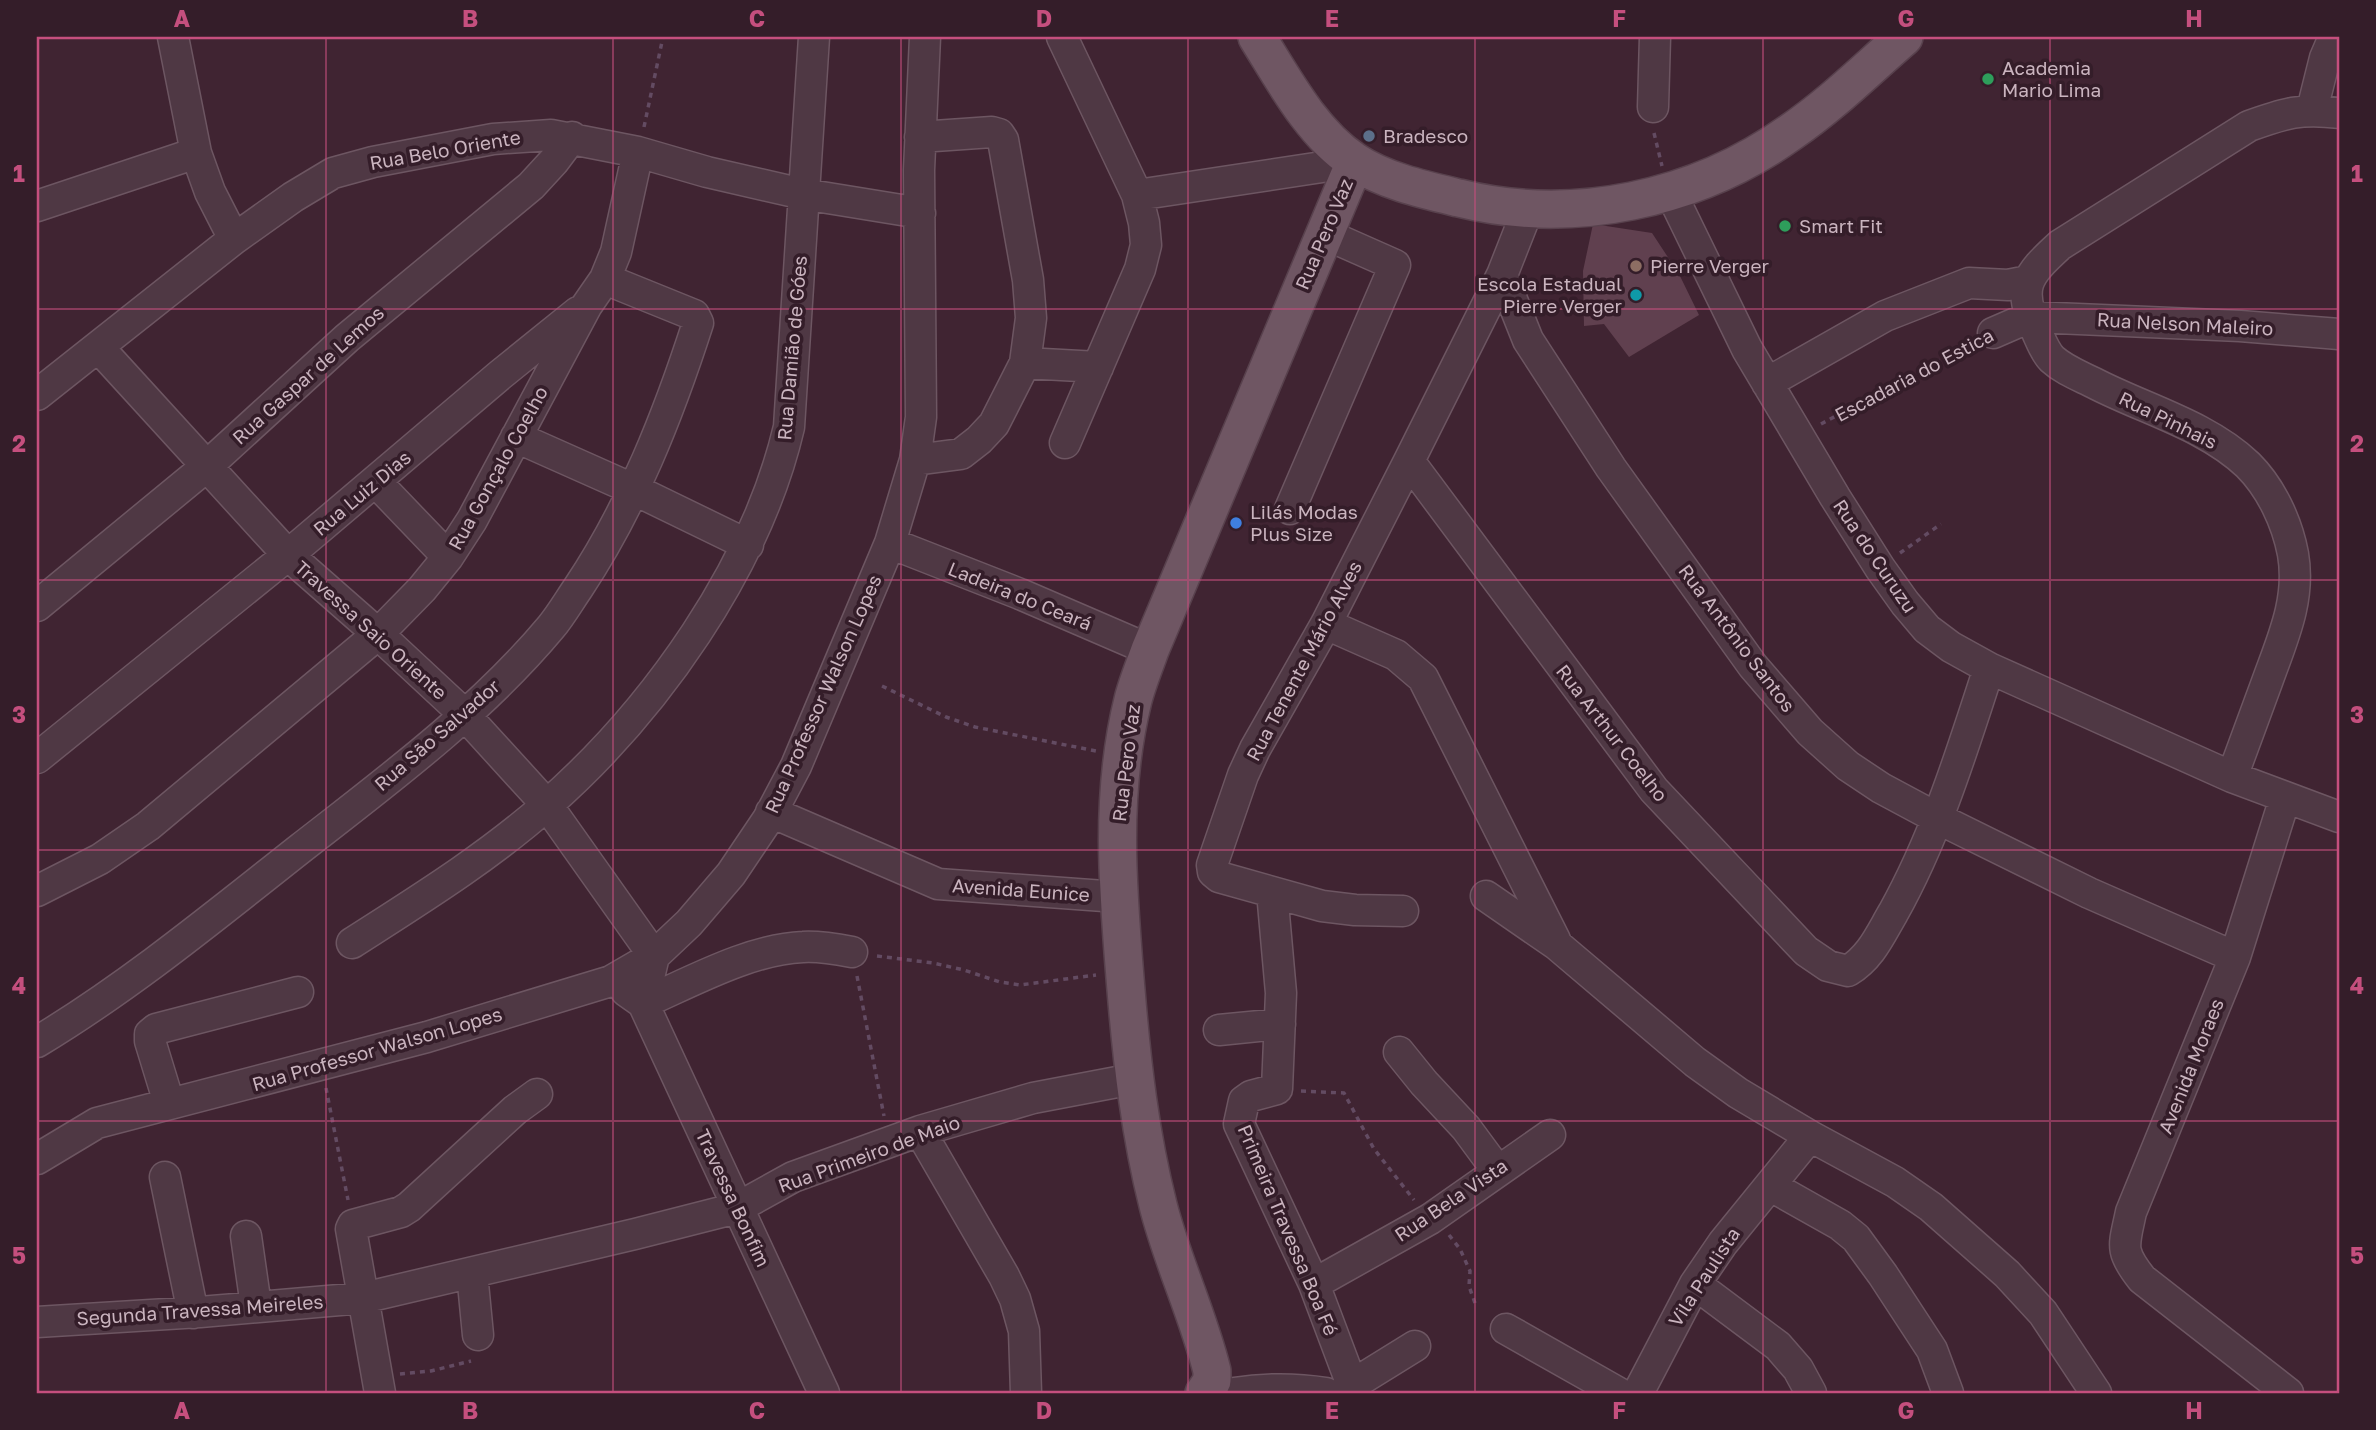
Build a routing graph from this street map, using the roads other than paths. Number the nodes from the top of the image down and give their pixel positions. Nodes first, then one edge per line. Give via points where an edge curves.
1 (173, 37) edge
2 (814, 37) edge
3 (925, 37) edge
4 (1062, 37) edge
5 (1258, 37) edge
6 (1655, 37) edge
7 (1905, 37) edge
8 (2334, 37) edge
9 (1653, 107) road end
10 (2326, 112) edge
11 (572, 137) junction
12 (920, 137) junction
13 (638, 152) junction
14 (196, 153) junction
15 (1355, 162) junction
16 (1670, 191) junction
17 (803, 194) junction
18 (1137, 195) junction
19 (37, 206) edge
20 (1528, 209) junction
21 (920, 213) junction
22 (1325, 234) junction
23 (234, 239) junction
24 (1502, 275) junction
25 (606, 279) junction
26 (2018, 283) junction
27 (587, 305) junction
28 (2030, 317) junction
29 (1993, 332) road end
30 (2339, 334) edge
31 (99, 348) junction
32 (1025, 363) junction
33 (1098, 367) junction
34 (500, 374) junction
35 (1767, 383) junction
36 (37, 395) edge
37 (537, 399) junction
38 (516, 437) junction
39 (1065, 443) dead end
40 (915, 460) junction
41 (1409, 461) junction
42 (207, 466) junction
43 (376, 482) junction
44 (635, 490) junction
45 (1290, 509) dead end
46 (890, 543) junction
47 (748, 545) junction
48 (288, 555) junction
49 (448, 557) junction
50 (37, 606) edge
51 (1326, 624) junction
52 (378, 634) junction
53 (1150, 650) junction
54 (1989, 668) junction
55 (464, 714) junction
56 (37, 758) edge
57 (2232, 777) junction
58 (2285, 798) junction
59 (547, 806) junction
60 (771, 812) junction
61 (2339, 817) edge
62 (1937, 818) junction
63 (37, 891) edge
64 (1272, 892) junction
65 (1486, 896) dead end
66 (1118, 897) junction
67 (1403, 911) dead end
68 (352, 943) dead end
69 (1557, 944) junction
70 (852, 952) road end
71 (654, 956) junction
72 (2235, 957) junction
73 (611, 981) junction
74 (298, 992) dead end
75 (643, 1003) junction
76 (1280, 1024) junction
77 (1219, 1030) dead end
78 (37, 1042) edge
79 (1399, 1052) dead end
80 (1133, 1079) junction
81 (537, 1094) dead end
82 (169, 1103) junction
83 (920, 1131) junction
84 (1550, 1135) dead end
85 (1810, 1136) junction
86 (37, 1159) edge
87 (1497, 1170) junction
88 (165, 1177) dead end
89 (1771, 1186) junction
90 (737, 1208) junction
91 (246, 1236) dead end
92 (472, 1273) junction
93 (1695, 1283) junction
94 (1314, 1284) junction
95 (363, 1298) junction
96 (256, 1306) junction
97 (193, 1312) junction
98 (37, 1322) edge
99 (1506, 1329) dead end
100 (1415, 1346) dead end
101 (479, 1347) road end
102 (378, 1385) edge
103 (1344, 1390) edge
104 (824, 1393) edge
105 (1026, 1393) edge
106 (1204, 1393) edge
107 (1234, 1393) edge
108 (1619, 1393) edge
109 (1638, 1393) edge
110 (1811, 1393) edge
111 (1948, 1393) edge
112 (2096, 1393) edge
113 (2288, 1393) edge

1 - 14 street
2 - 17 street, Rua Damião de Góes
3 - 12 street, Rua Professor Walson Lopes
4 - 18 street
5 - 15 main road via 1315,123
6 - 9 street
7 - 16 main road via 1789,134 1716,175
8 - 10 street via 2325,58
10 - 26 street via 2283,113 2249,126 2060,246
11 - 13 street, Rua Belo Oriente
11 - 23 street, Rua Belo Oriente via 493,139 333,173
11 - 42 street, Rua Gaspar de Lemos via 531,186 347,338
12 - 21 street, Rua Professor Walson Lopes
12 - 32 street via 992,132 1003,140 1028,280 1031,318
13 - 17 street, Rua Belo Oriente
13 - 25 street, Rua Gonçalo Coelho
14 - 19 street
14 - 23 street
15 - 18 street
15 - 20 main road via 1442,194 1489,206
15 - 22 main road, Rua Pero Vaz
16 - 20 main road via 1618,204
16 - 35 street, Rua do Curuzu
17 - 21 street, Rua Belo Oriente
17 - 47 street, Rua Damião de Góes via 789,427 780,464
18 - 33 street via 1146,245
20 - 24 street, Rua Tenente Mário Alves
21 - 40 street, Rua Professor Walson Lopes via 922,417
22 - 45 street via 1395,265
22 - 53 main road, Rua Pero Vaz
23 - 31 street, Rua Belo Oriente
24 - 41 street, Rua Tenente Mário Alves
24 - 62 street, Rua Antônio Santos via 1547,373 1754,666 1810,732 1847,766
25 - 27 street, Rua Gonçalo Coelho
25 - 44 street, Rua São Salvador via 694,315 698,323
26 - 28 street, Rua Pinhais
26 - 35 street via 1969,283 1885,316
27 - 34 street, Rua Luiz Dias
27 - 37 street, Rua Gonçalo Coelho
28 - 29 street, Escadaria do Estica
28 - 30 street, Rua Nelson Maleiro
28 - 57 street, Rua Pinhais via 2047,352 2059,364 2199,431 2248,466 2269,491 2283,521 2293,553 2296,586 2290,620
31 - 36 street, Rua Belo Oriente
31 - 42 street, Travessa Saio Oriente
32 - 33 street
32 - 40 street via 995,425 979,440 961,454
33 - 39 street
34 - 37 street
34 - 43 street, Rua Luiz Dias
35 - 54 street, Rua do Curuzu via 1905,603 1927,629
37 - 38 street, Rua Gonçalo Coelho
38 - 44 street
38 - 49 street, Rua Gonçalo Coelho
40 - 46 street, Rua Professor Walson Lopes
41 - 51 street, Rua Tenente Mário Alves
41 - 62 street, Rua Arthur Coelho via 1654,790 1806,951 1828,966 1848,971 1871,951 1905,892
42 - 48 street, Travessa Saio Oriente
42 - 50 street, Rua Gaspar de Lemos
43 - 48 street, Rua Luiz Dias
43 - 49 street
44 - 47 street
44 - 55 street, Rua São Salvador via 552,626
46 - 53 street, Ladeira do Ceará
46 - 60 street, Rua Professor Walson Lopes via 796,766
47 - 59 street, Rua Damião de Góes via 651,695
48 - 52 street, Travessa Saio Oriente
48 - 56 street, Rua Luiz Dias
49 - 52 street, Rua Gonçalo Coelho
51 - 64 street, Rua Tenente Mário Alves via 1255,749 1212,865 1219,877
51 - 69 street via 1396,655 1423,678
52 - 55 street, Travessa Saio Oriente
52 - 63 street, Rua Gonçalo Coelho via 148,826 100,859
53 - 66 main road, Rua Pero Vaz via 1133,700 1124,757 1117,819
54 - 57 street, Rua do Curuzu
54 - 62 street
55 - 59 street, Travessa Saio Oriente
55 - 78 street, Rua São Salvador via 259,882
57 - 58 street, Rua do Curuzu
58 - 61 street, Rua do Curuzu
58 - 72 street, Avenida Moraes
59 - 68 street, Rua Damião de Góes via 456,876
59 - 71 street, Travessa Saio Oriente
60 - 66 street, Avenida Eunice via 938,884
60 - 71 street, Rua Professor Walson Lopes via 731,874
62 - 72 street, Rua Antônio Santos via 2089,893
64 - 67 street via 1322,906
64 - 76 street
65 - 69 street
66 - 80 main road, Rua Pero Vaz
69 - 85 street via 1695,1062
70 - 75 street via 802,947 776,951
71 - 73 street, Rua Professor Walson Lopes
71 - 75 street
72 - 113 street, Avenida Moraes via 2131,1212 2124,1248 2128,1262 2142,1279
73 - 75 street
73 - 82 street, Rua Professor Walson Lopes via 428,1037
74 - 82 street via 150,1034
75 - 90 street, Travessa Bonfim
76 - 77 street
76 - 94 street, Primeira Travessa Boa Fé via 1278,1089 1244,1101 1239,1124
79 - 87 street
80 - 83 street, Rua Primeiro de Maio via 1033,1098
80 - 106 main road, Rua Pero Vaz via 1158,1208 1212,1371
81 - 95 street via 409,1207 352,1227
82 - 86 street, Rua Professor Walson Lopes via 97,1123
83 - 90 street, Rua Primeiro de Maio via 793,1177
83 - 105 street via 1015,1299 1024,1331
84 - 87 street, Rua Bela Vista
85 - 89 street, Vila Paulista
85 - 112 street via 1931,1207 2007,1273 2043,1313
87 - 94 street, Rua Bela Vista via 1430,1219
88 - 97 street
89 - 93 street, Vila Paulista
89 - 111 street via 1856,1238 1932,1350
90 - 92 street, Rua Primeiro de Maio
90 - 104 street, Travessa Bonfim
91 - 96 street
92 - 95 street, Rua Primeiro de Maio
92 - 101 street
93 - 109 street, Vila Paulista
93 - 110 street via 1778,1346
94 - 103 street, Primeira Travessa Boa Fé
95 - 96 street, Segunda Travessa Meireles
95 - 102 street
96 - 97 street, Segunda Travessa Meireles
97 - 98 street, Segunda Travessa Meireles
99 - 108 street
100 - 103 street
103 - 107 street via 1262,1388

